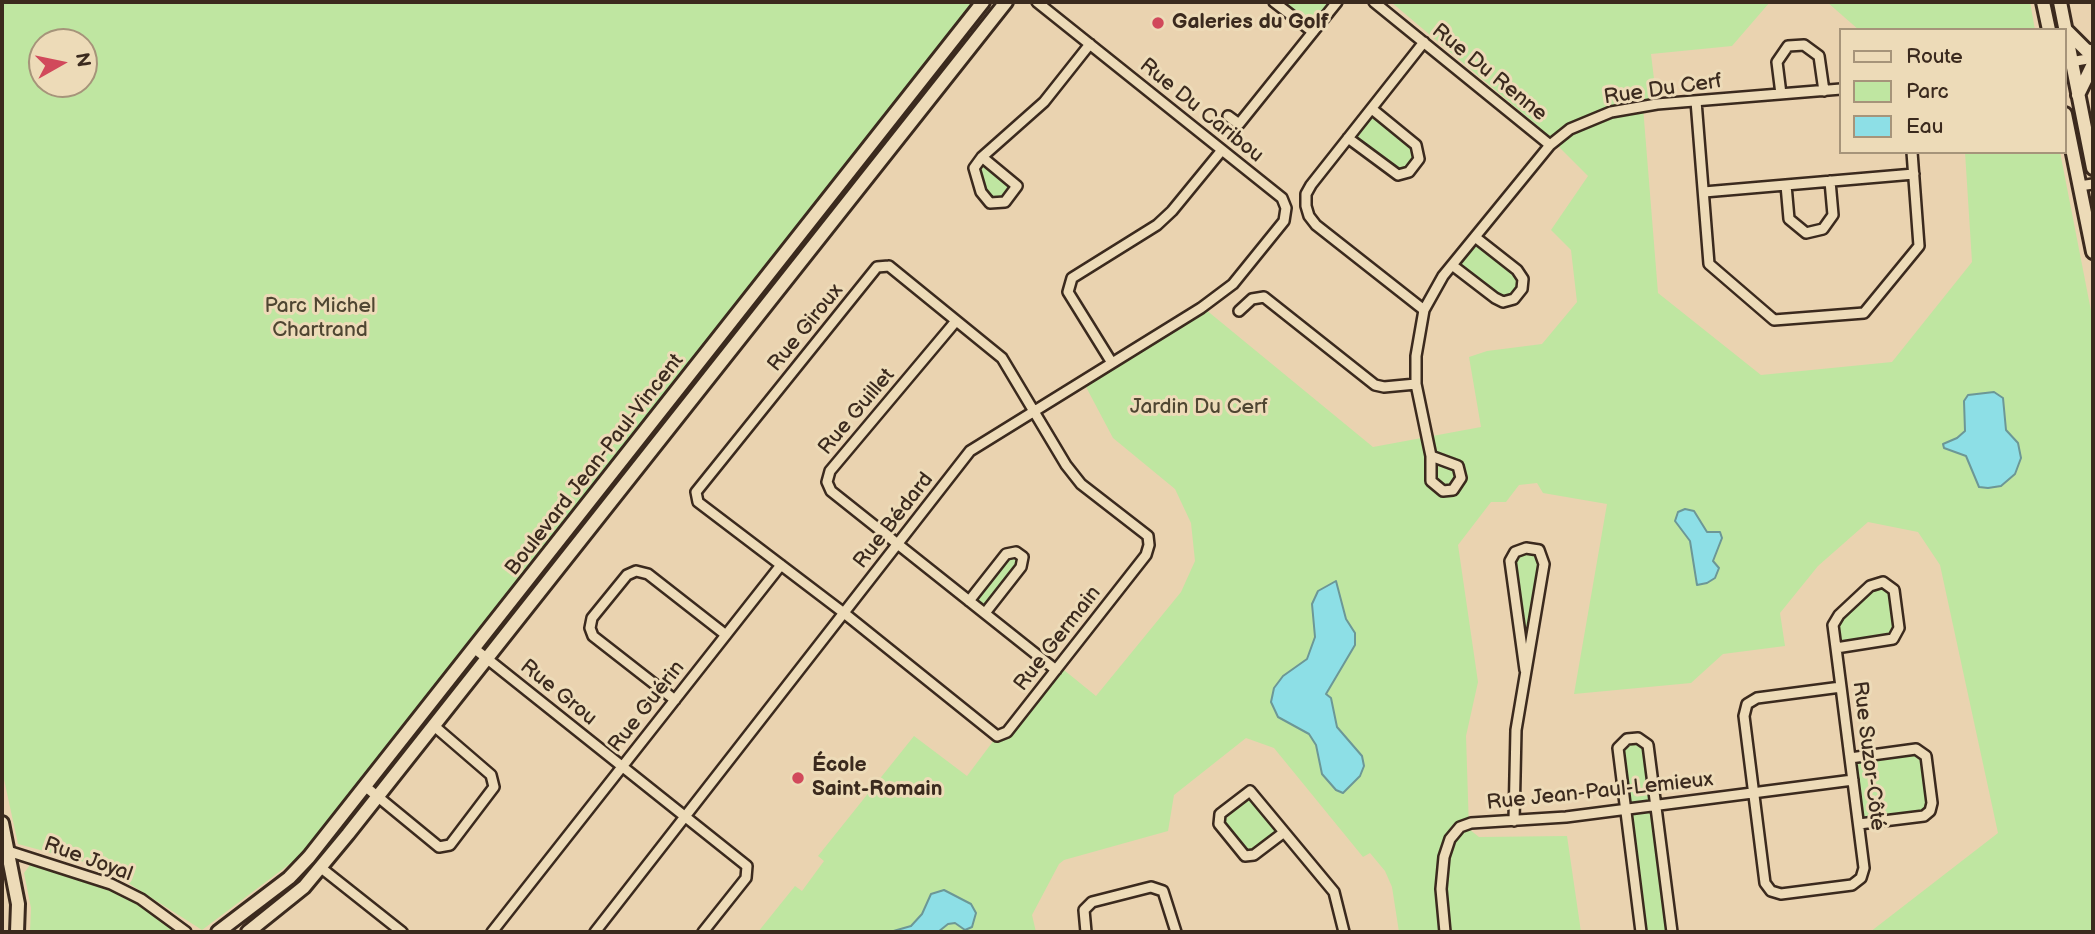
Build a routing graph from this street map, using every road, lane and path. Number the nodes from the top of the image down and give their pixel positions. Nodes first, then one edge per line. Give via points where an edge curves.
1 (983, 2) edge
2 (1006, 2) edge
3 (1037, 2) edge
4 (1274, 2) edge
5 (1374, 2) edge
6 (2043, 2) edge
7 (2060, 2) edge
8 (1332, 3) edge
9 (2049, 28) edge
10 (2066, 28) edge
11 (2067, 30) edge
12 (1313, 32) junction
13 (1424, 42) junction
14 (1090, 44) junction
15 (2093, 52) edge
16 (2093, 58) edge
17 (2069, 62) edge
18 (2093, 64) edge
19 (1840, 89) edge
20 (1824, 90) junction
21 (1782, 94) junction
22 (2078, 95) junction
23 (1696, 101) junction
24 (1372, 108) junction
25 (1228, 116) dead end
26 (2067, 124) edge
27 (1348, 138) junction
28 (1549, 145) junction
29 (1222, 150) junction
30 (1912, 154) edge
31 (982, 157) junction
32 (2093, 168) edge
33 (1914, 174) junction
34 (1830, 181) junction
35 (2093, 184) edge
36 (1786, 185) junction
37 (2079, 186) junction
38 (1703, 192) junction
39 (1286, 208) joint
40 (1475, 237) junction
41 (2093, 252) edge
42 (1452, 265) junction
43 (1424, 310) junction
44 (1239, 311) dead end
45 (956, 321) junction
46 (1112, 363) junction
47 (1416, 384) junction
48 (1035, 411) junction
49 (1431, 456) dead end
50 (897, 544) junction
51 (781, 565) junction
52 (969, 601) junction
53 (844, 613) junction
54 (985, 613) junction
55 (726, 635) junction
56 (1836, 648) junction
57 (475, 649) junction
58 (486, 659) junction
59 (1056, 670) junction
60 (1525, 670) junction
61 (1841, 687) junction
62 (675, 700) junction
63 (433, 725) junction
64 (1850, 758) junction
65 (622, 767) junction
66 (1853, 780) junction
67 (366, 787) junction
68 (1754, 793) junction
69 (377, 796) junction
70 (1656, 805) junction
71 (1626, 809) junction
72 (685, 817) junction
73 (1514, 821) junction
74 (2, 823) edge
75 (1859, 824) junction
76 (1283, 833) junction
77 (8, 851) junction
78 (320, 867) junction
79 (17, 932) edge
80 (186, 932) edge
81 (218, 932) edge
82 (248, 932) edge
83 (402, 932) edge
84 (492, 932) edge
85 (595, 932) edge
86 (703, 932) edge
87 (1086, 932) edge
88 (1176, 932) edge
89 (1345, 932) edge
90 (1445, 932) edge
91 (1641, 932) edge
92 (1672, 932) edge

1 - 57 street, Boulevard Jean-Paul-Vincent
2 - 58 street, Boulevard Jean-Paul-Vincent
3 - 14 street, Rue Du Caribou
4 - 12 street
5 - 13 street, Rue Du Renne
6 - 9 street
7 - 10 street
8 - 12 street
11 - 15 street
11 - 17 street
12 - 25 street via 1238,124
13 - 24 street
13 - 28 street, Rue Du Renne
14 - 29 street, Rue Du Caribou
14 - 31 street via 1044,102
16 - 17 street
17 - 22 street
18 - 22 street
19 - 20 street, Rue Du Cerf
20 - 21 street, Rue Du Cerf
20 - 21 street via 1819,56 1804,45 1788,46 1777,62
21 - 23 street, Rue Du Cerf
22 - 32 street
23 - 28 street, Rue Du Cerf via 1611,113 1570,130
23 - 38 street
24 - 27 street
24 - 27 street via 1416,145 1419,159 1409,172 1398,175
26 - 37 street
27 - 43 street via 1306,194 1308,216
28 - 40 street, Rue Du Cerf
29 - 39 street, Rue Du Caribou via 1282,198
29 - 46 street via 1157,225 1072,278 1068,292
30 - 33 street
31 - 31 street via 974,168 981,192 990,203 1005,202 1017,186
33 - 34 street
33 - 38 street via 1919,246 1864,313 1774,320 1709,264
34 - 36 street
34 - 36 street via 1833,215 1822,229 1806,233 1789,219
35 - 37 street
36 - 38 street
37 - 41 street
39 - 46 street, Rue Bédard via 1284,221 1233,284
40 - 42 street, Rue Du Cerf
40 - 42 street via 1523,279 1514,299 1503,302 1494,298
42 - 43 street, Rue Du Cerf
43 - 47 street, Rue Du Cerf
44 - 47 street via 1252,299 1264,297 1375,385
45 - 48 street, Rue Giroux via 1002,358
45 - 50 street, Rue Guillet via 830,471 827,482 831,491
45 - 51 street, Rue Giroux via 889,266 877,267 696,492 698,502
46 - 48 street, Rue Bédard
47 - 49 street, Rue Du Cerf
48 - 50 street, Rue Bédard via 970,451
48 - 59 street, Rue Germain via 1081,484 1148,536 1150,545
50 - 52 street, Rue Guillet
50 - 53 street, Rue Bédard
51 - 53 street
51 - 55 street, Rue Guérin
52 - 54 street, Rue Guillet
52 - 54 street via 1006,554 1016,552 1023,557 1021,567
53 - 59 street, Rue Germain via 997,736 1007,732
53 - 72 street, Rue Bédard
54 - 59 street, Rue Guillet
55 - 62 street, Rue Guérin
55 - 62 street via 648,574 636,571 627,575 592,618 593,636
56 - 56 street, Rue Suzor-Côté via 1833,625 1839,615 1870,586 1883,582 1894,590 1899,628 1893,639
56 - 61 street, Rue Suzor-Côté
57 - 58 street, Rue Grou
57 - 67 street, Boulevard Jean-Paul-Vincent
58 - 63 street, Boulevard Jean-Paul-Vincent
58 - 65 street, Rue Grou
60 - 60 street via 1544,564 1539,550 1526,548 1515,552 1510,561
60 - 73 street via 1516,730
61 - 64 street, Rue Suzor-Côté
61 - 68 street via 1757,698 1747,704 1744,716
62 - 65 street, Rue Guérin
63 - 69 street, Boulevard Jean-Paul-Vincent
63 - 69 street via 491,775 494,787 450,845 439,847
64 - 66 street, Rue Suzor-Côté
64 - 75 street via 1916,749 1926,756 1928,768 1932,803 1924,816
65 - 72 street, Rue Grou
65 - 84 street, Rue Guérin
66 - 68 street, Rue Jean-Paul-Lemieux
66 - 75 street, Rue Suzor-Côté
67 - 69 street
67 - 81 street, Boulevard Jean-Paul-Vincent via 289,878
68 - 70 street, Rue Jean-Paul-Lemieux
68 - 75 street, Rue Suzor-Côté via 1765,883 1781,894 1852,885 1861,878
69 - 78 street, Boulevard Jean-Paul-Vincent
70 - 71 street, Rue Jean-Paul-Lemieux
70 - 71 street via 1648,745 1638,738 1627,739 1618,748
70 - 92 street
71 - 73 street, Rue Jean-Paul-Lemieux
71 - 91 street
72 - 85 street, Rue Bédard
72 - 86 street, Rue Grou via 748,871
73 - 90 street, Rue Jean-Paul-Lemieux via 1471,823 1450,839 1441,889
74 - 77 street
76 - 76 street via 1250,791 1220,814 1219,824 1245,856 1254,855
76 - 89 street via 1335,892
77 - 79 street via 18,904
77 - 80 street, Rue Joyal via 111,884 141,899
78 - 82 street, Boulevard Jean-Paul-Vincent via 304,887
78 - 83 street
87 - 88 street via 1084,910 1092,902 1151,887 1163,891

